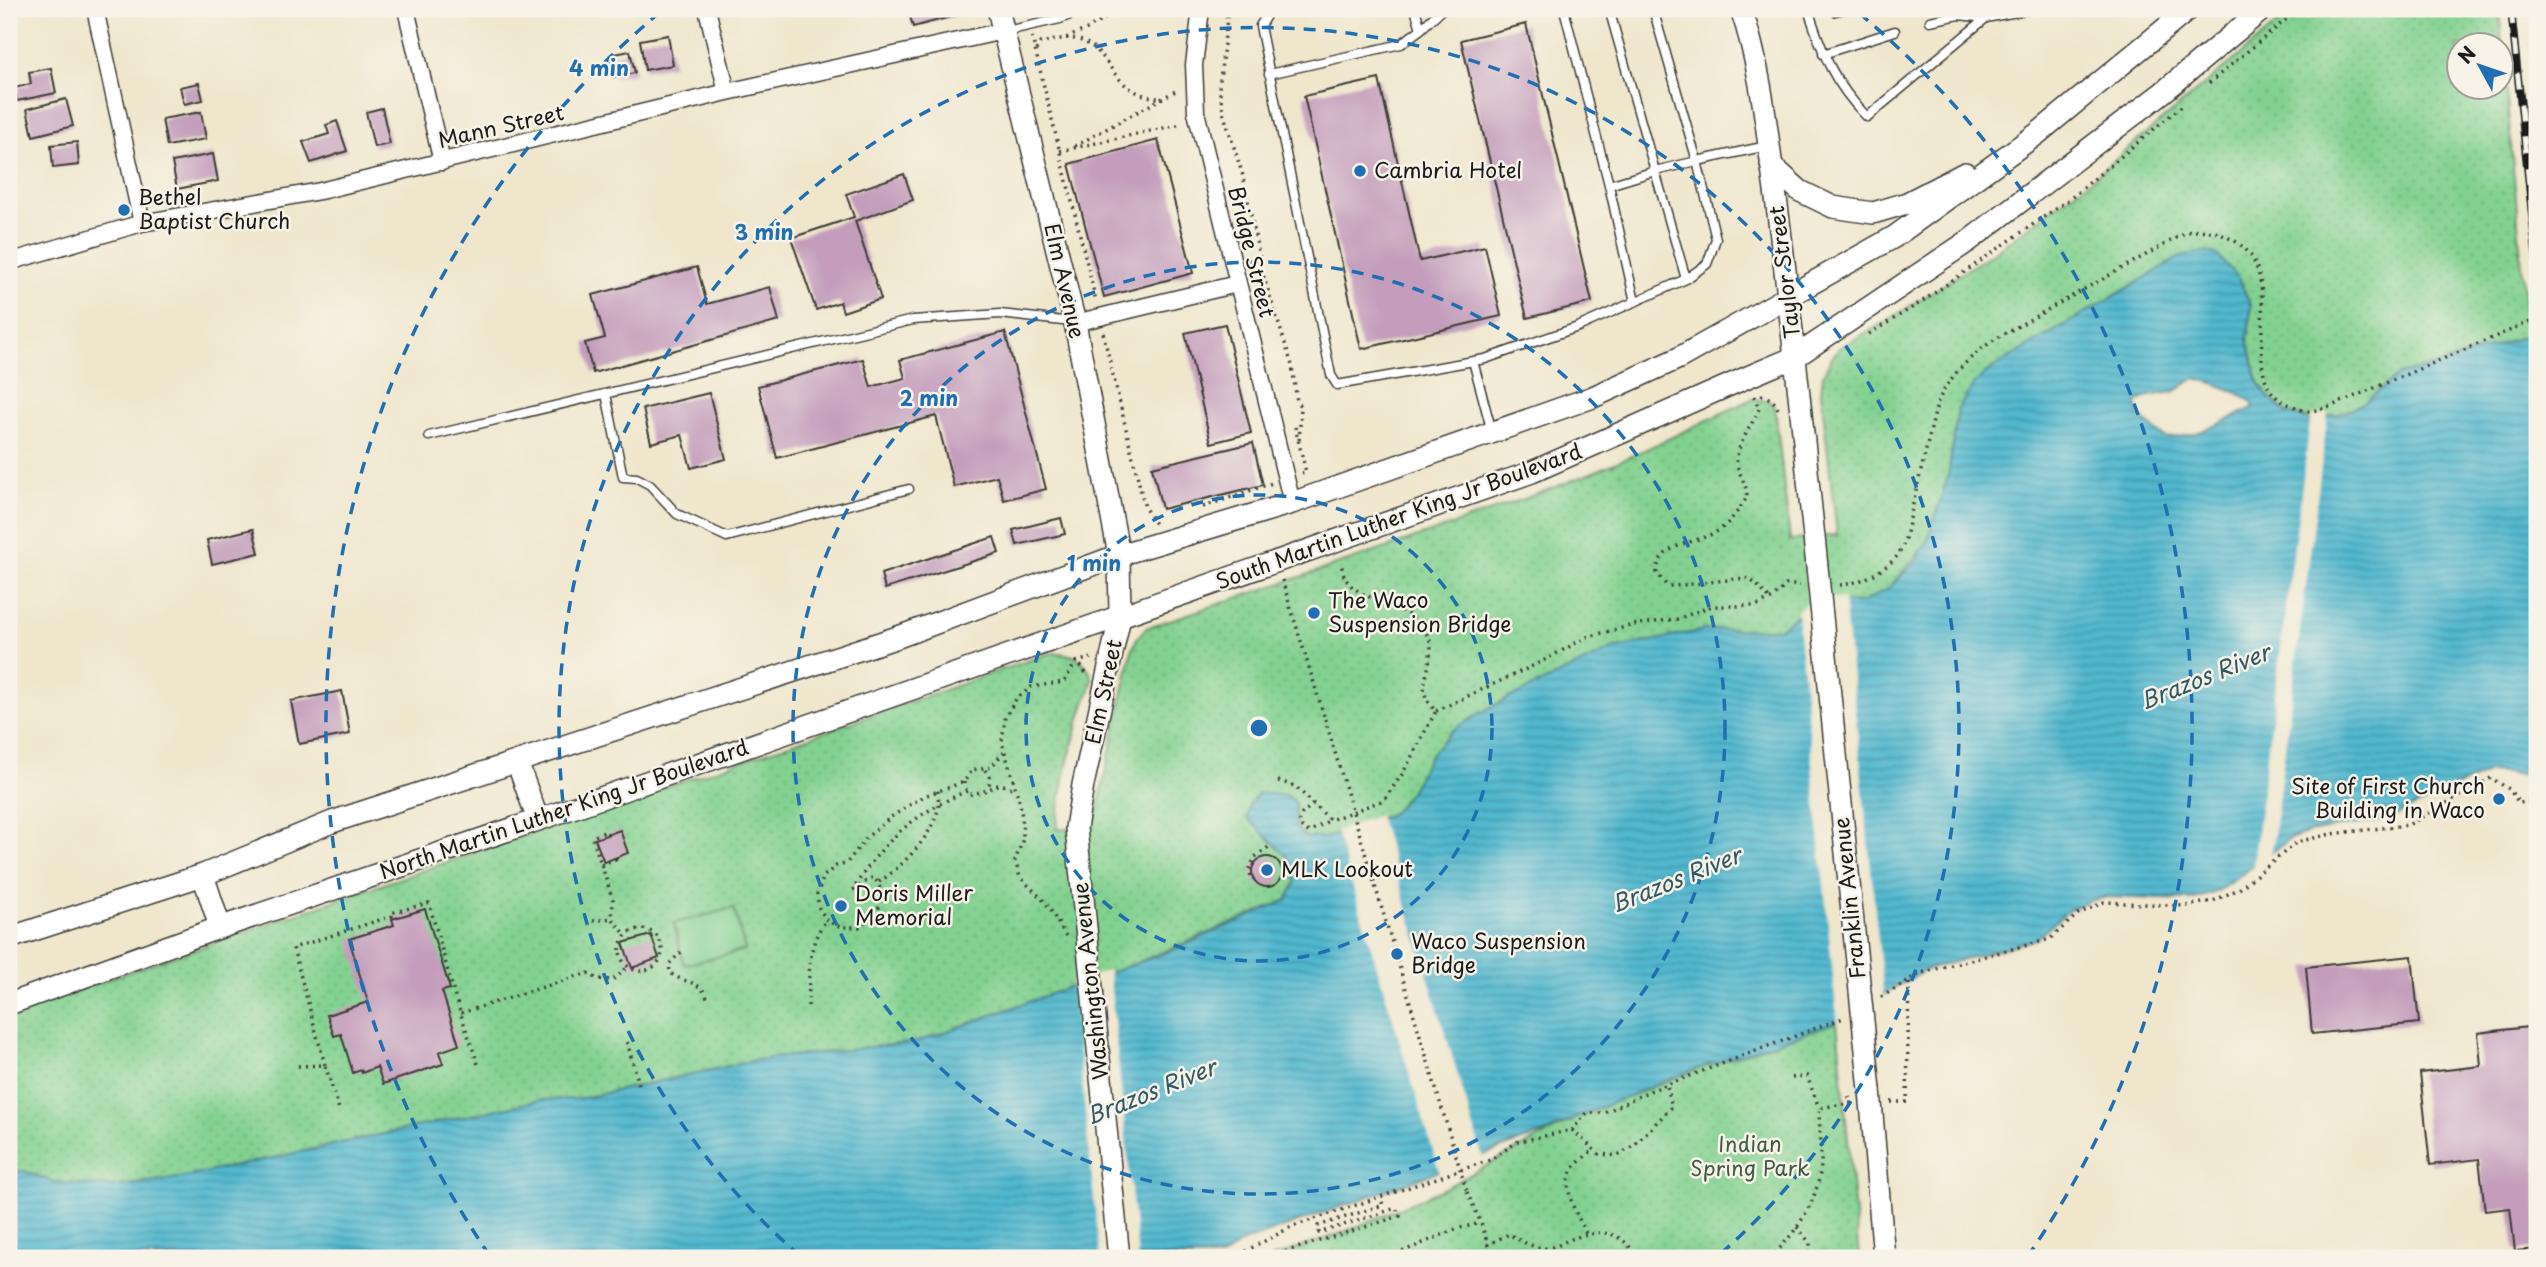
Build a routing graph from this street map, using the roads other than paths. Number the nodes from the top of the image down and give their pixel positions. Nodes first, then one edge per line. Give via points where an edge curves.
1 (95, 9) edge
2 (406, 9) edge
3 (707, 9) edge
4 (998, 9) edge
5 (1085, 9) edge
6 (1201, 9) edge
7 (1270, 9) edge
8 (1415, 9) edge
9 (1441, 9) edge
10 (1563, 9) edge
11 (1609, 9) edge
12 (1653, 9) edge
13 (1741, 9) edge
14 (1808, 9) edge
15 (2031, 9) edge
16 (2189, 9) edge
17 (2263, 9) edge
18 (1986, 18) junction
19 (1930, 21) dead end
20 (1421, 29) junction
21 (1895, 31) dead end
22 (1003, 32) junction
23 (1823, 54) junction
24 (1269, 74) junction
25 (727, 92) junction
26 (2037, 134) junction
27 (1771, 156) junction
28 (1697, 161) junction
29 (442, 162) junction
30 (1655, 171) junction
31 (1609, 185) junction
32 (142, 223) junction
33 (9, 262) edge
34 (1686, 279) junction
35 (1237, 284) junction
36 (1789, 298) junction
37 (1635, 302) junction
38 (1075, 323) junction
39 (1795, 357) junction
40 (1473, 361) junction
41 (606, 394) junction
42 (1492, 432) junction
43 (429, 436) dead end
44 (909, 489) dead end
45 (1292, 503) junction
46 (1815, 537) joint
47 (1119, 555) junction
48 (1120, 617) junction
49 (517, 762) junction
50 (538, 820) junction
51 (1076, 828) joint
52 (203, 875) junction
53 (220, 927) junction
54 (9, 938) edge
55 (9, 1003) edge
56 (1119, 1258) edge
57 (1884, 1258) edge

1 - 32 street
2 - 29 street
3 - 25 street
4 - 22 main road, Elm Avenue
5 - 22 lane
6 - 35 street, Bridge Street via 1195,80 1198,120
7 - 24 lane via 1260,26
8 - 20 lane
9 - 20 lane
10 - 31 lane
11 - 30 lane
12 - 28 lane
13 - 27 main road, Taylor Street via 1761,86
14 - 23 lane
15 - 18 lane
16 - 26 main road
17 - 39 main road, South Martin Luther King Jr Boulevard via 1970,240
18 - 19 lane via 1959,15
18 - 23 lane via 1867,117 1838,83
20 - 24 lane via 1401,44
21 - 23 lane
22 - 25 street, Mann Street
22 - 38 main road, Elm Avenue
24 - 40 lane via 1331,375 1337,385
25 - 29 street, Mann Street
26 - 27 main road via 1907,204 1873,213 1833,206 1800,191
26 - 36 main road via 1894,237
27 - 28 lane
27 - 36 main road, Taylor Street
28 - 30 lane
28 - 34 lane via 1716,239 1707,264
29 - 32 street, Mann Street via 320,191
30 - 31 lane
30 - 34 lane
31 - 37 lane
32 - 33 street, Mann Street
34 - 37 lane
35 - 38 street
35 - 45 street, Bridge Street
36 - 39 main road, Taylor Street
36 - 42 main road via 1679,358 1593,397
37 - 40 lane via 1577,327
38 - 41 lane via 1000,314 913,320
38 - 47 main road, Elm Avenue
39 - 46 main road, Taylor Street
39 - 48 main road, South Martin Luther King Jr Boulevard via 1532,472
40 - 42 lane
41 - 43 lane
41 - 44 lane via 623,477 650,485 677,514 727,537
42 - 45 main road
45 - 47 main road
46 - 57 main road, Franklin Avenue, bridge via 1863,1098
47 - 48 main road, Elm Street
47 - 49 main road via 901,636
48 - 50 main road, North Martin Luther King Jr Boulevard
48 - 51 main road, Elm Street
49 - 50 main road
49 - 52 main road via 332,822
50 - 53 main road, North Martin Luther King Jr Boulevard
51 - 56 main road, Washington Avenue
52 - 53 main road
52 - 54 main road
53 - 55 main road, North Martin Luther King Jr Boulevard

